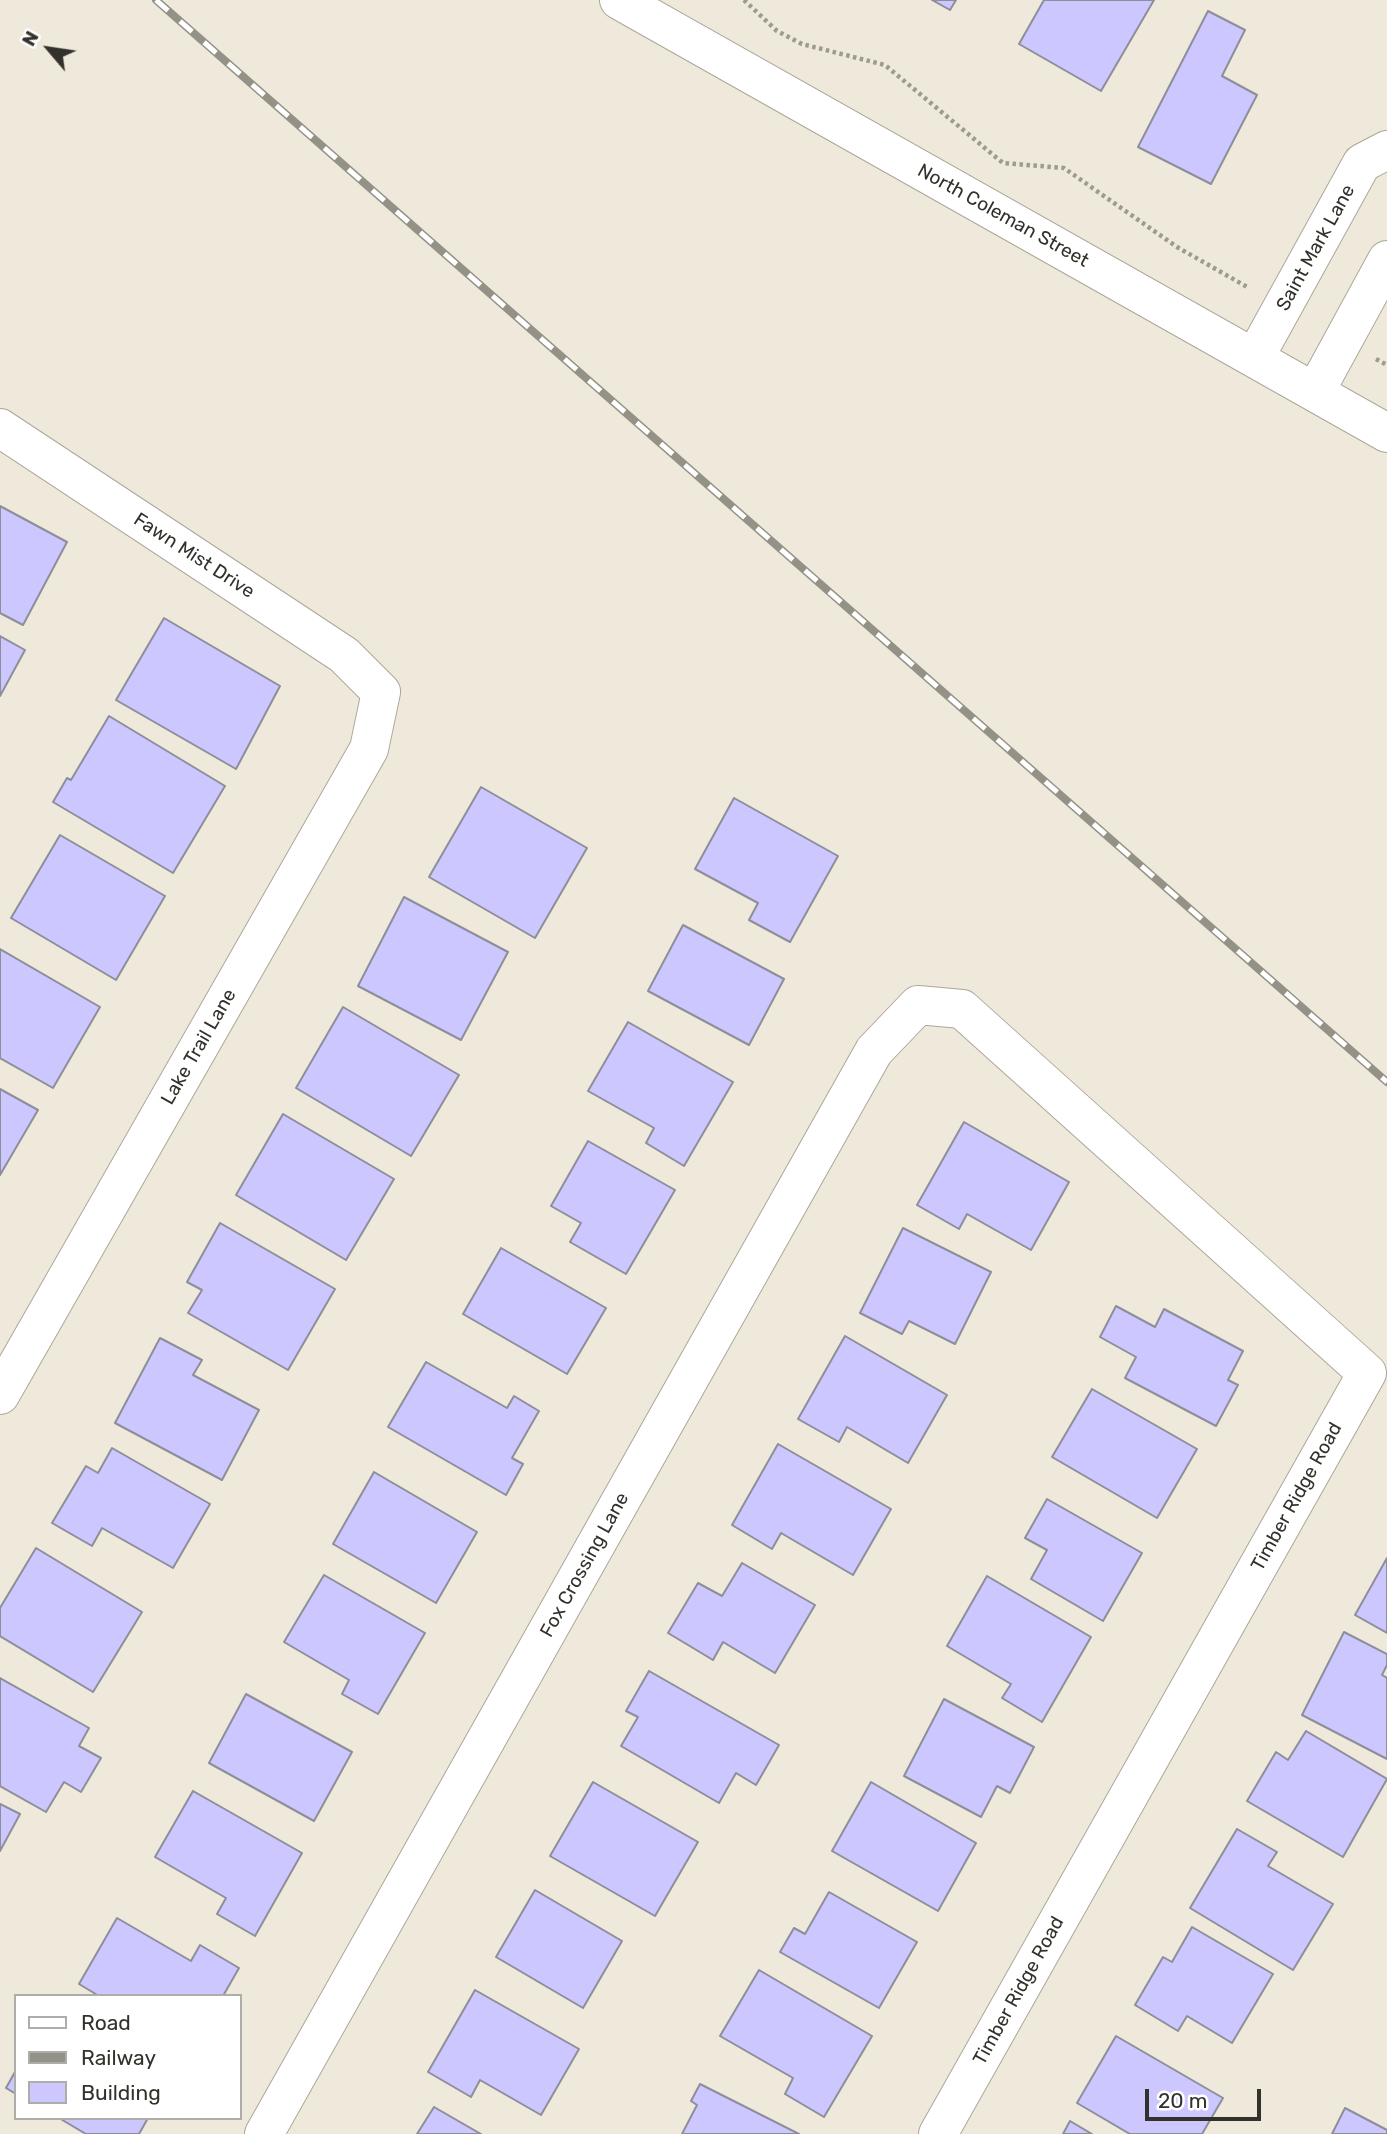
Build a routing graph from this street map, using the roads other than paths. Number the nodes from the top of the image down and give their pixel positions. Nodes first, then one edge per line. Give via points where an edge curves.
1 (618, 0) edge
2 (1387, 150) edge
3 (1387, 260) edge
4 (1255, 357) junction
5 (1315, 392) junction
6 (0, 428) edge
7 (1387, 433) edge
8 (380, 692) joint
9 (918, 1005) joint
10 (0, 1395) edge
11 (264, 2134) edge
12 (938, 2134) edge

1 - 4 street, North Coleman Street
2 - 4 street, Saint Mark Lane via 1362,163
3 - 5 street
4 - 5 street, North Coleman Street
5 - 7 street, North Coleman Street
6 - 8 street, Fawn Mist Drive via 344,655
8 - 10 street, Lake Trail Lane via 369,750
9 - 11 street, Fox Crossing Lane via 874,1051
9 - 12 street, Timber Ridge Road via 962,1009 1367,1373

